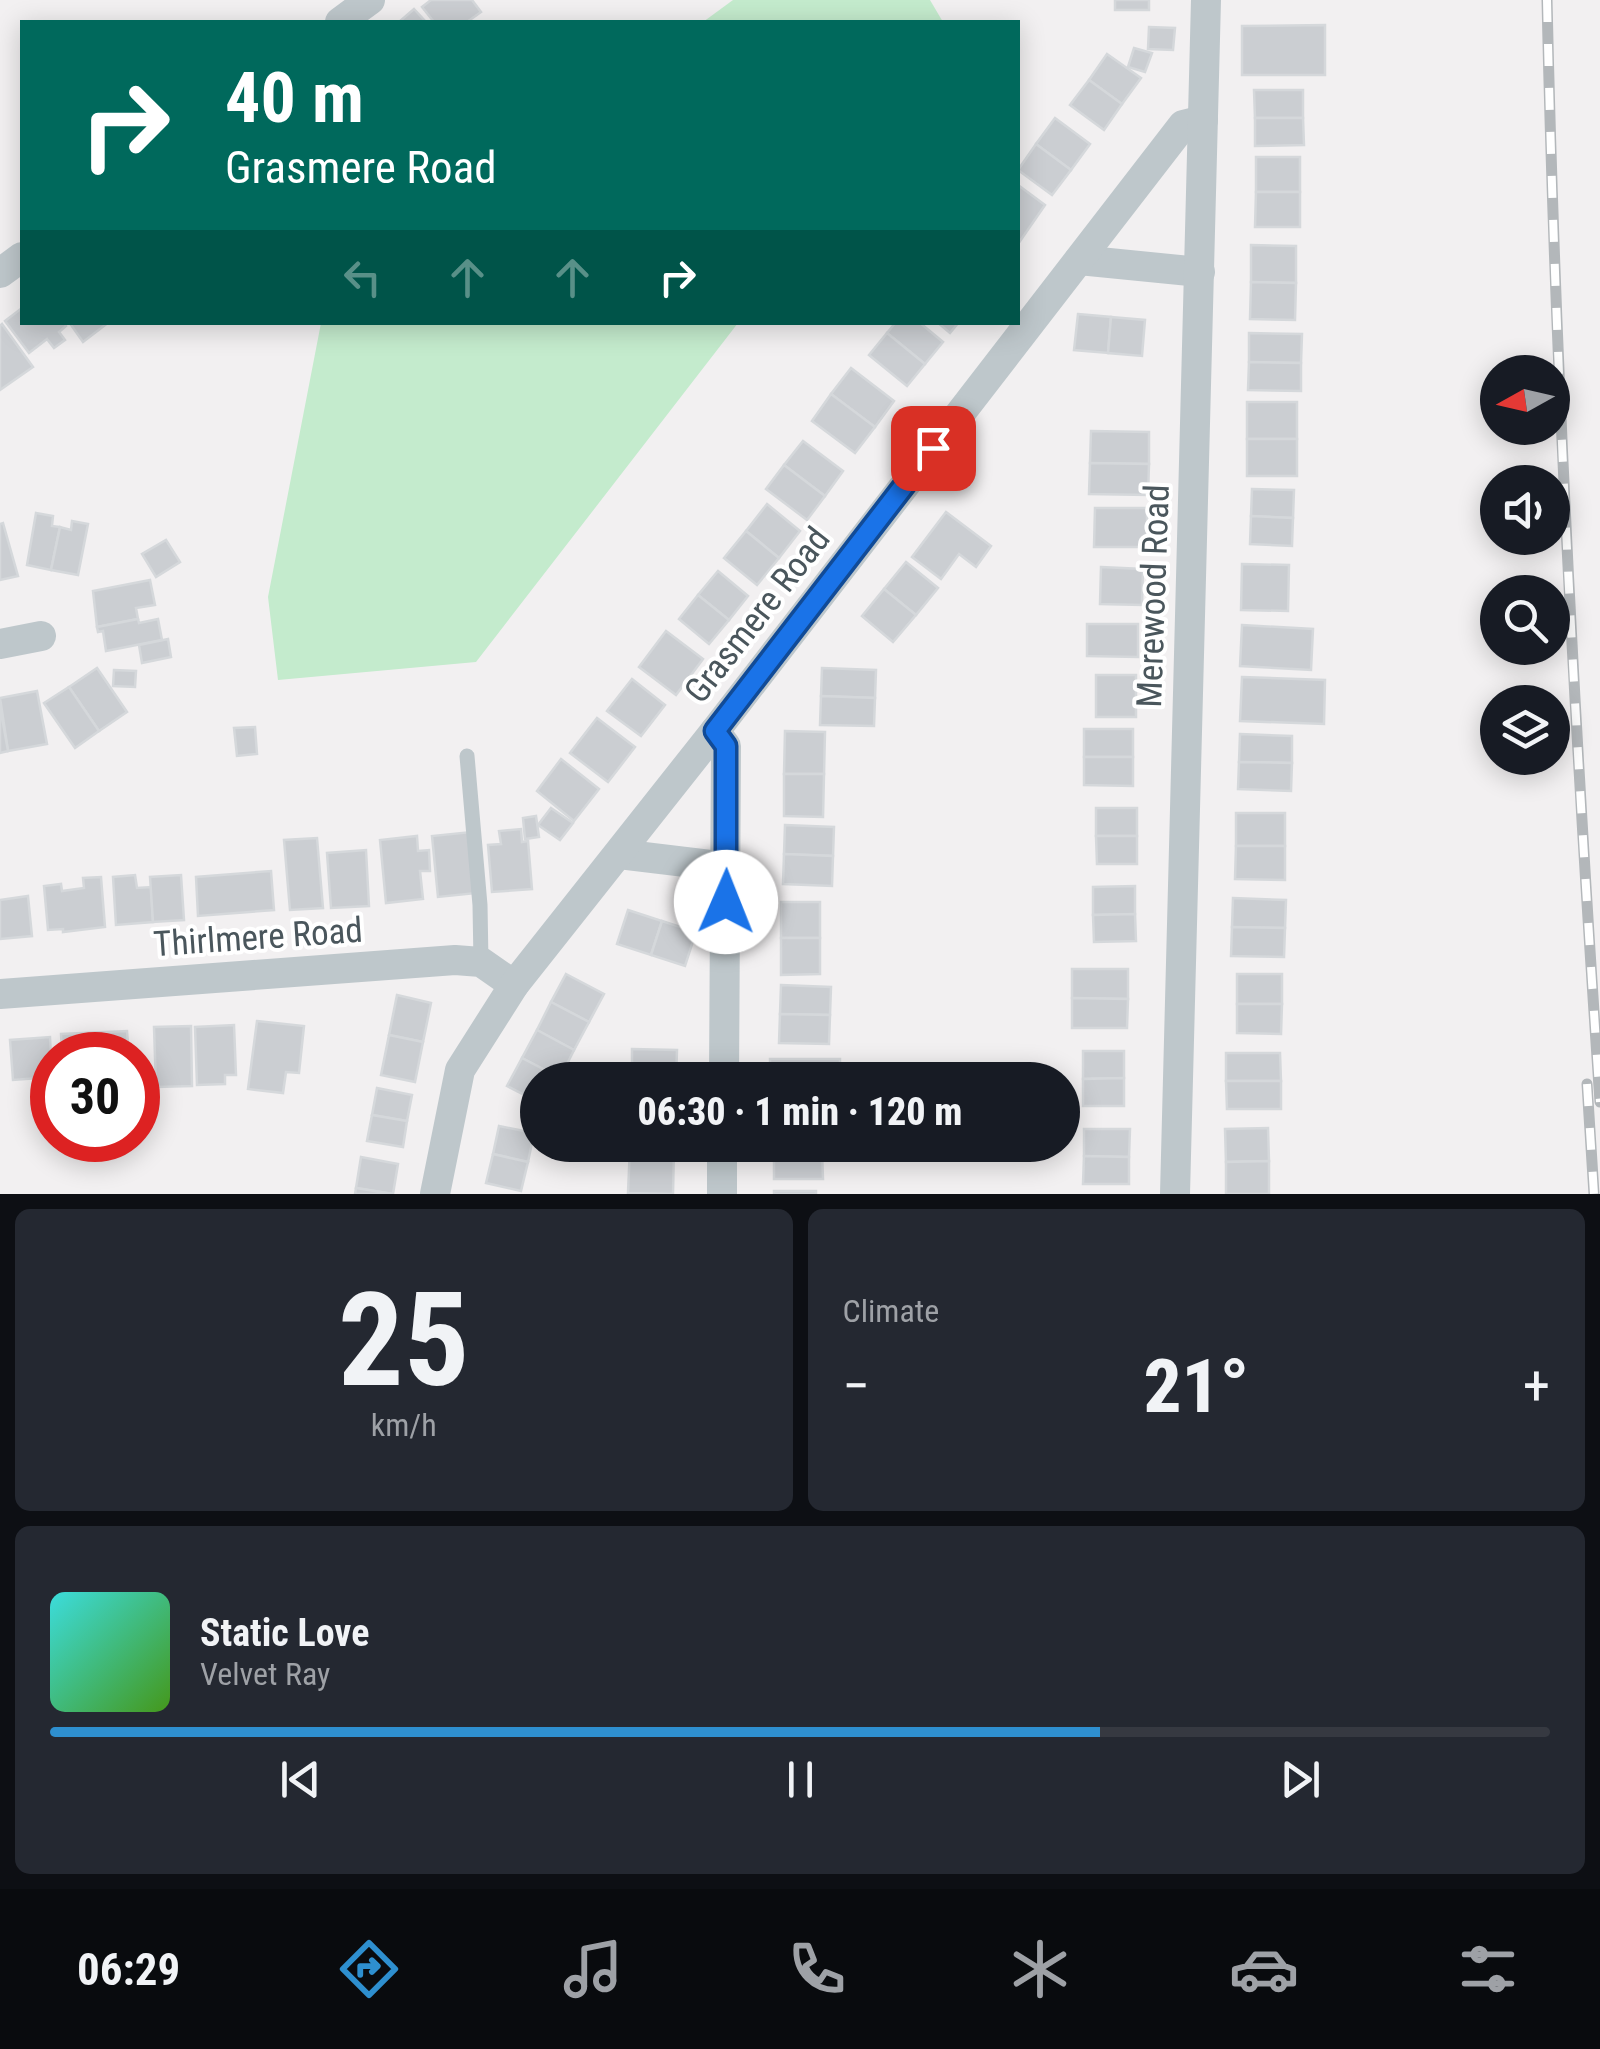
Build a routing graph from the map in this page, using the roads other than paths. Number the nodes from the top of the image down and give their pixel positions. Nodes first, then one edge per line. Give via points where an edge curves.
1 (370, 0) edge
2 (1206, 0) edge
3 (343, 20) edge
4 (1203, 120) junction
5 (1079, 260) junction
6 (1200, 272) junction
7 (41, 636) dead end
8 (0, 644) edge
9 (715, 731) junction
10 (467, 756) dead end
11 (619, 854) junction
12 (727, 867) junction
13 (481, 962) junction
14 (514, 985) junction
15 (0, 994) edge
16 (724, 1062) edge
17 (722, 1162) edge
18 (434, 1194) edge
19 (722, 1194) edge
20 (1174, 1194) edge

1 - 3 street
2 - 4 street, Merewood Road
4 - 5 street, Grasmere Road via 1183,125
4 - 6 street, Merewood Road
5 - 6 street
5 - 9 street, Grasmere Road
6 - 20 street, Merewood Road
7 - 8 street
9 - 11 street, Grasmere Road
9 - 12 street via 726,746
10 - 13 lane
11 - 12 street
11 - 14 street, Grasmere Road
12 - 16 street
13 - 14 street
13 - 15 street, Thirlmere Road
14 - 18 street, Grasmere Road via 460,1070
17 - 19 street

